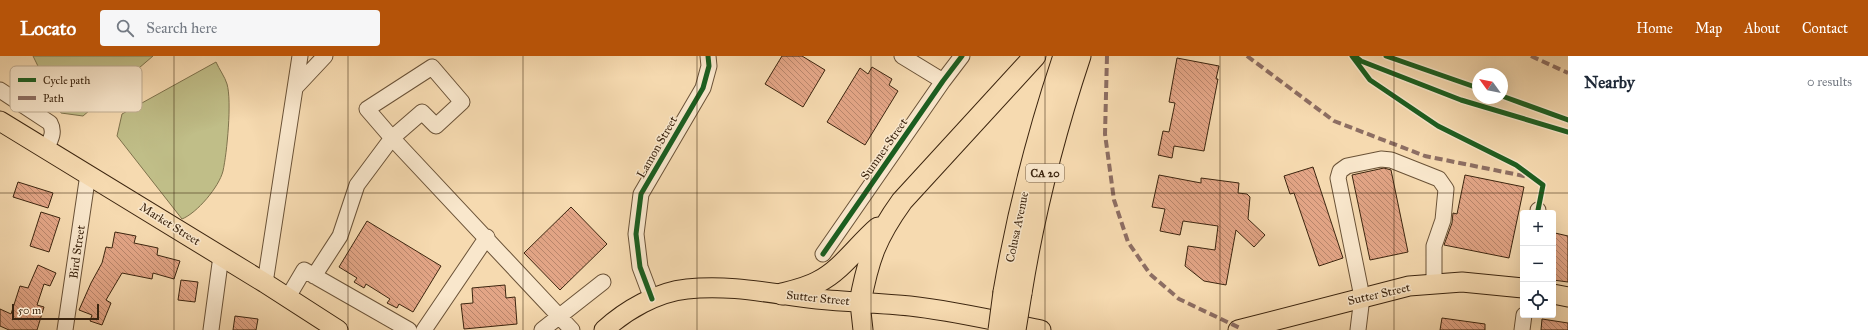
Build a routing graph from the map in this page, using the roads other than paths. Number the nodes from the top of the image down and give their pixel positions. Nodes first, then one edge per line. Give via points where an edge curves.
1 (300, 56) edge
2 (325, 56) edge
3 (708, 56) edge
4 (902, 56) edge
5 (962, 56) edge
6 (1035, 56) edge
7 (1064, 56) edge
8 (1080, 56) edge
9 (943, 81) junction
10 (295, 88) junction
11 (0, 90) edge
12 (10, 97) edge
13 (33, 112) edge
14 (0, 121) edge
15 (392, 138) junction
16 (46, 149) junction
17 (88, 174) junction
18 (889, 219) junction
19 (487, 237) junction
20 (823, 254) dead end
21 (222, 256) junction
22 (314, 276) junction
23 (265, 282) junction
24 (603, 282) dead end
25 (1434, 284) junction
26 (1520, 288) edge
27 (1019, 293) junction
28 (782, 294) junction
29 (1556, 295) edge
30 (288, 297) junction
31 (1362, 297) junction
32 (1568, 297) edge
33 (652, 299) junction
34 (860, 303) junction
35 (559, 315) junction
36 (1524, 318) edge
37 (1284, 324) edge
38 (65, 330) edge
39 (211, 330) edge
40 (338, 330) edge
41 (408, 330) edge
42 (424, 330) edge
43 (542, 330) edge
44 (572, 330) edge
45 (604, 330) edge
46 (863, 330) edge
47 (999, 330) edge
48 (1015, 330) edge
49 (1026, 330) edge
50 (1042, 330) edge
51 (1238, 330) edge
52 (1358, 330) edge
53 (1522, 330) edge

1 - 10 street
2 - 10 street
3 - 33 street, Lamon Street via 709,66 703,88 641,194 636,234 640,267
4 - 9 street
5 - 9 street, Sumner Street
6 - 18 highway via 902,201
7 - 27 highway, Colusa Avenue / CA 20 via 1029,172 1010,258
8 - 27 highway, Colusa Avenue / CA 20 via 1052,147
9 - 20 street, Sumner Street
10 - 23 street
11 - 12 street
13 - 16 street via 53,128
14 - 16 main road, Market Street
15 - 15 street via 367,109 432,67 462,102 436,126 422,112
15 - 19 street
15 - 22 street via 357,185 340,236
16 - 17 main road, Market Street
17 - 21 main road, Market Street
17 - 38 street, Bird Street
18 - 28 highway via 828,276 807,287
18 - 34 highway via 876,242
19 - 35 street
19 - 42 street
21 - 23 main road, Market Street
21 - 39 street
22 - 30 street via 304,270
22 - 41 street
23 - 30 main road, Market Street
24 - 35 street
25 - 26 main road, Sutter Street via 1462,282
25 - 31 main road, Sutter Street via 1409,286
25 - 31 street via 1434,246 1443,220 1446,189 1439,179 1391,160 1381,159 1347,166 1340,171 1338,178
27 - 47 highway, Colusa Avenue / CA 20, bridge
27 - 48 highway, Colusa Avenue / CA 20, bridge
27 - 49 highway
28 - 33 main road, Sutter Street via 720,287 686,289
28 - 34 main road, Sutter Street
29 - 32 main road
30 - 40 main road, Market Street
31 - 37 main road, Sutter Street
31 - 52 street
33 - 45 main road, Sutter Street via 617,318
34 - 46 main road
34 - 50 main road, Sutter Street via 911,306
35 - 43 street
35 - 44 street
36 - 53 street
37 - 51 main road, Sutter Street

